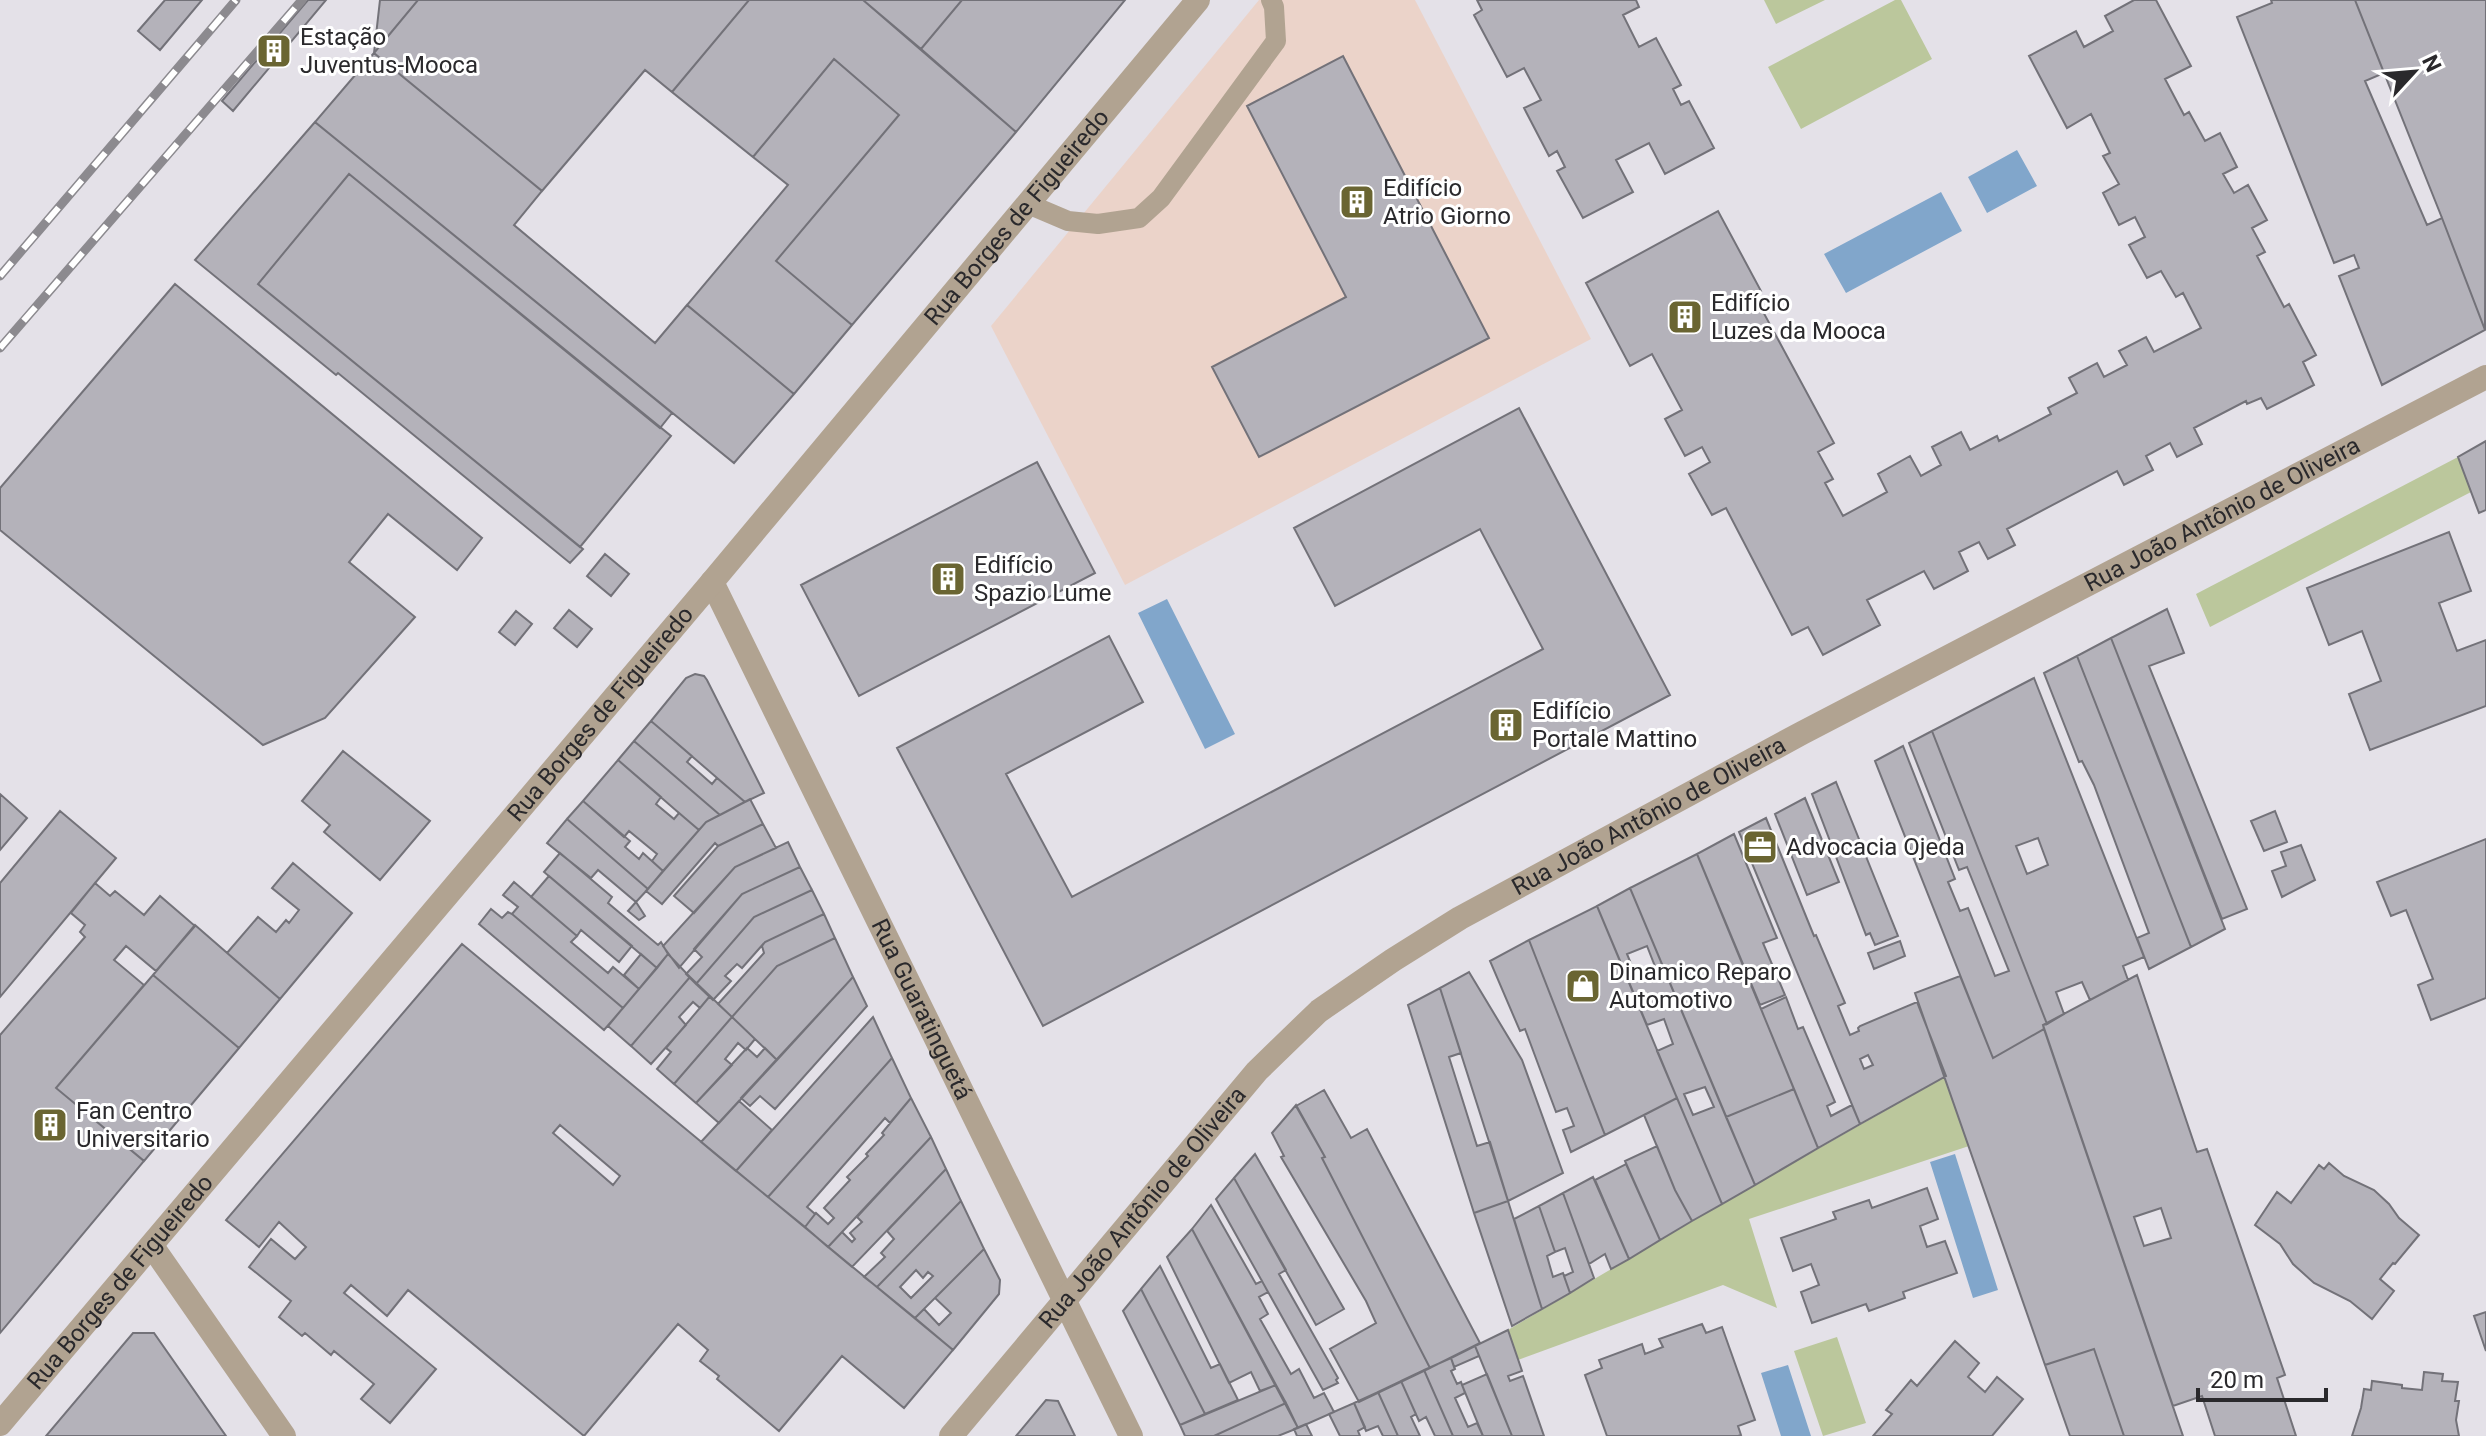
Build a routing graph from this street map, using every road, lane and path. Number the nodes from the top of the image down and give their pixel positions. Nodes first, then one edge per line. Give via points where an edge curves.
1 (1198, 0) edge
2 (1271, 0) edge
3 (1028, 204) junction
4 (2486, 377) edge
5 (712, 582) junction
6 (152, 1246) junction
7 (1064, 1300) junction
8 (0, 1424) edge
9 (284, 1436) edge
10 (951, 1436) edge
11 (1131, 1436) edge

1 - 3 street, Rua Borges de Figueiredo
2 - 3 lane via 1276,41 1161,198 1139,218 1098,224 1068,221
3 - 5 street, Rua Borges de Figueiredo
4 - 7 street, Rua João Antônio de Oliveira via 1802,733 1460,918 1393,960 1319,1011 1257,1071
5 - 6 street, Rua Borges de Figueiredo
5 - 7 street, Rua Guaratinguetá
6 - 8 street, Rua Borges de Figueiredo
6 - 9 street
7 - 10 street, Rua João Antônio de Oliveira
7 - 11 street, Rua Guaratinguetá

